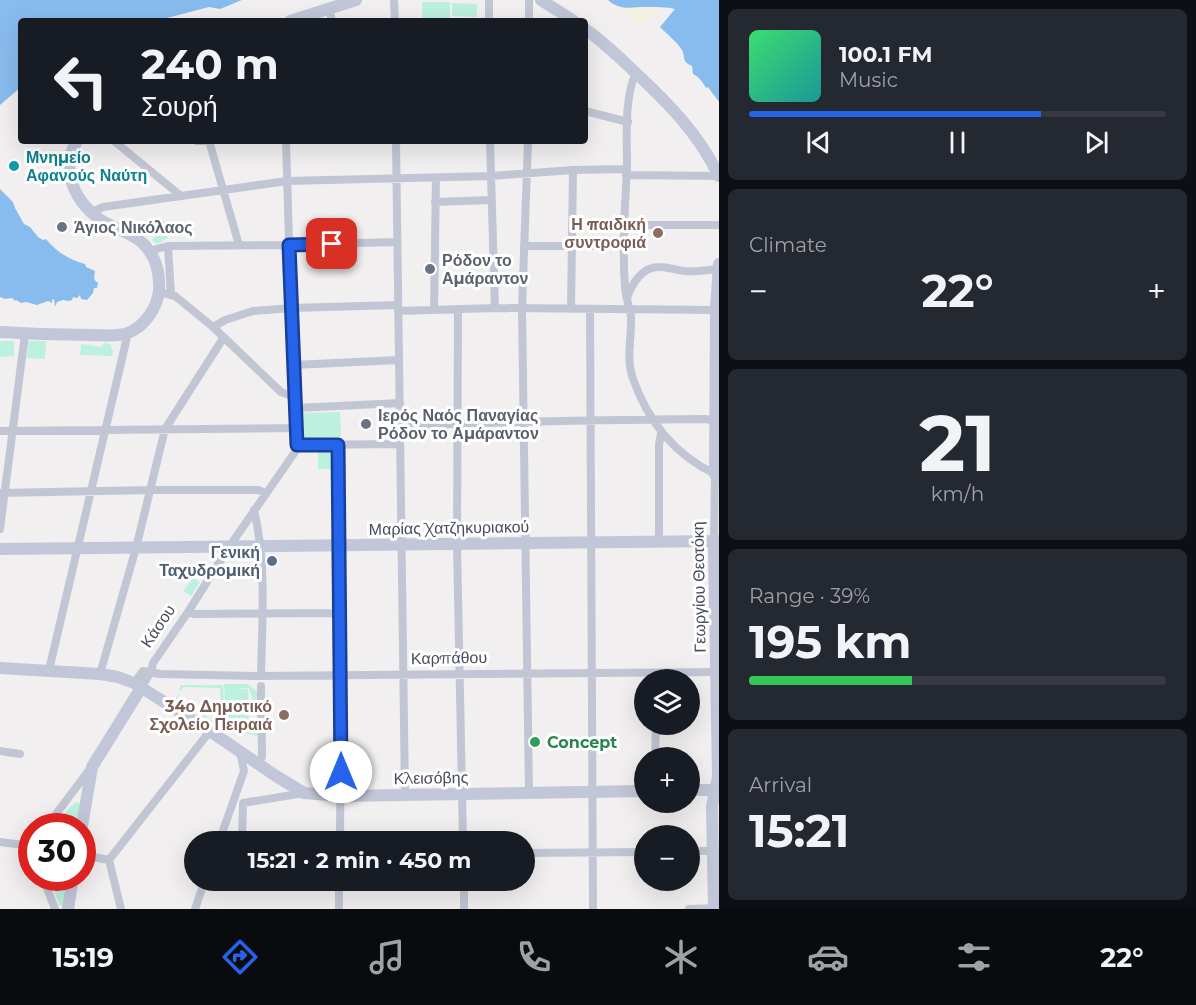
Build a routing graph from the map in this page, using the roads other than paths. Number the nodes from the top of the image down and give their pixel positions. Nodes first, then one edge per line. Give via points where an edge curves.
1 (356, 0) edge
2 (394, 0) edge
3 (489, 0) edge
4 (529, 0) edge
5 (541, 0) edge
6 (329, 8) junction
7 (299, 18) edge
8 (331, 18) edge
9 (395, 18) edge
10 (489, 18) edge
11 (529, 18) edge
12 (569, 18) edge
13 (588, 31) edge
14 (636, 73) junction
15 (588, 112) edge
16 (628, 122) junction
17 (76, 144) edge
18 (118, 144) edge
19 (208, 144) edge
20 (286, 144) edge
21 (396, 144) edge
22 (490, 144) edge
23 (528, 144) edge
24 (573, 170) junction
25 (626, 172) junction
26 (526, 174) junction
27 (719, 176) edge
28 (491, 177) junction
29 (397, 178) junction
30 (436, 178) junction
31 (287, 181) junction
32 (223, 189) junction
33 (181, 196) junction
34 (491, 200) junction
35 (435, 202) junction
36 (92, 212) junction
37 (624, 225) junction
38 (719, 225) edge
39 (397, 242) junction
40 (239, 245) junction
41 (289, 245) junction
42 (168, 246) junction
43 (524, 246) junction
44 (572, 246) junction
45 (624, 246) junction
46 (149, 251) junction
47 (719, 264) edge
48 (718, 269) edge
49 (165, 294) junction
50 (626, 300) junction
51 (291, 308) junction
52 (398, 308) junction
53 (495, 308) junction
54 (522, 308) junction
55 (458, 309) junction
56 (571, 309) junction
57 (434, 310) junction
58 (590, 310) junction
59 (630, 310) junction
60 (716, 310) junction
61 (213, 327) junction
62 (0, 333) edge
63 (128, 333) junction
64 (25, 334) junction
65 (224, 337) junction
66 (399, 360) junction
67 (293, 365) junction
68 (717, 367) edge
69 (295, 397) junction
70 (400, 403) junction
71 (296, 408) junction
72 (591, 420) junction
73 (653, 420) junction
74 (524, 422) junction
75 (717, 422) edge
76 (457, 423) junction
77 (400, 426) junction
78 (296, 428) junction
79 (104, 429) junction
80 (165, 429) junction
81 (13, 430) junction
82 (0, 431) edge
83 (661, 433) junction
84 (400, 444) junction
85 (297, 445) junction
86 (338, 445) junction
87 (717, 475) edge
88 (150, 490) junction
89 (91, 491) junction
90 (2, 493) edge
91 (266, 494) junction
92 (254, 510) junction
93 (0, 529) edge
94 (717, 542) edge
95 (591, 543) junction
96 (659, 543) junction
97 (457, 544) junction
98 (525, 544) junction
99 (401, 545) junction
100 (261, 546) junction
101 (339, 546) junction
102 (229, 547) junction
103 (78, 548) junction
104 (136, 548) junction
105 (0, 549) edge
106 (188, 612) junction
107 (262, 613) junction
108 (340, 614) junction
109 (717, 615) edge
110 (0, 668) edge
111 (49, 670) junction
112 (151, 672) junction
113 (592, 672) junction
114 (718, 672) edge
115 (700, 673) edge
116 (100, 674) junction
117 (460, 674) junction
118 (527, 674) junction
119 (403, 675) junction
120 (634, 675) edge
121 (261, 676) junction
122 (341, 676) junction
123 (137, 686) junction
124 (261, 686) dead end
125 (718, 728) edge
126 (210, 730) junction
127 (240, 750) junction
128 (0, 751) edge
129 (20, 754) dead end
130 (262, 758) dead end
131 (92, 766) junction
132 (239, 785) junction
133 (700, 790) edge
134 (717, 790) edge
135 (634, 791) edge
136 (593, 792) junction
137 (304, 793) junction
138 (462, 794) junction
139 (528, 794) junction
140 (405, 795) junction
141 (341, 796) junction
142 (246, 802) junction
143 (57, 813) edge
144 (84, 813) edge
145 (223, 831) edge
146 (242, 831) edge
147 (340, 831) edge
148 (463, 831) edge
149 (0, 842) edge
150 (18, 844) edge
151 (700, 851) edge
152 (716, 851) edge
153 (634, 852) edge
154 (535, 853) edge
155 (593, 853) junction
156 (96, 858) edge
157 (110, 860) junction
158 (48, 891) edge
159 (71, 891) edge
160 (201, 891) edge
161 (339, 891) edge
162 (464, 891) edge
163 (719, 908) edge
164 (55, 909) edge
165 (68, 909) edge
166 (121, 909) edge
167 (195, 909) edge
168 (339, 909) edge
169 (464, 909) edge
170 (593, 909) edge
171 (688, 909) edge
172 (714, 909) edge

1 - 6 street
2 - 9 street
3 - 10 street
4 - 11 street
5 - 12 street
6 - 7 street
6 - 8 street
13 - 14 street
14 - 16 street
14 - 27 street via 680,117 709,155
15 - 16 street
16 - 25 street
17 - 36 street via 69,157 69,174 74,190
18 - 33 street
19 - 32 street
20 - 31 street
21 - 29 street
22 - 28 street
23 - 26 street
24 - 25 street
24 - 26 street
24 - 44 street
25 - 27 street
25 - 37 street
26 - 28 street
26 - 43 street
28 - 30 street
28 - 34 street
29 - 30 street
29 - 31 street
29 - 39 street
30 - 35 street
31 - 32 street
31 - 41 street
32 - 33 street
32 - 40 street
33 - 36 street
34 - 35 street
34 - 53 street
35 - 57 street
36 - 46 street
37 - 38 street
37 - 45 street
39 - 41 street
39 - 52 street
40 - 41 street
40 - 42 street
41 - 51 street
42 - 46 street
42 - 49 street
43 - 44 street
43 - 54 street
44 - 45 street
44 - 56 street
45 - 50 street
46 - 49 street
47 - 48 street, Γεωργίου Θεοτόκη
48 - 50 street via 650,268 634,282
48 - 60 street, Γεωργίου Θεοτόκη
49 - 61 street via 175,296
49 - 63 street via 144,322
50 - 59 street
51 - 52 street
51 - 61 street via 246,312
51 - 67 street
52 - 57 street
52 - 66 street
53 - 54 street
53 - 55 street
54 - 56 street
54 - 74 street
55 - 57 street
55 - 76 street
56 - 58 street
58 - 59 street
58 - 72 street
59 - 60 street
59 - 73 street via 632,374
60 - 68 street, Γεωργίου Θεοτόκη
61 - 65 street
62 - 64 street
63 - 64 street
63 - 79 street
64 - 81 street
65 - 69 street via 281,392
65 - 80 street
66 - 67 street
66 - 70 street
67 - 69 street
68 - 75 street, Γεωργίου Θεοτόκη
69 - 71 street
70 - 71 street
70 - 77 street
71 - 78 street
72 - 73 street
72 - 74 street
72 - 95 street
73 - 75 street
73 - 83 street
74 - 76 street
74 - 98 street
75 - 87 street, Γεωργίου Θεοτόκη
76 - 77 street
76 - 97 street
77 - 84 street
78 - 80 street
78 - 85 street
79 - 80 street
79 - 81 street
79 - 89 street
80 - 88 street
81 - 82 street
81 - 90 street
83 - 87 street via 685,456
83 - 96 street
84 - 86 street
84 - 99 street
85 - 86 street
85 - 91 street, Κάσου
86 - 101 street
87 - 94 street, Γεωργίου Θεοτόκη
88 - 89 street
88 - 91 street via 259,490
88 - 104 street
89 - 90 street
89 - 103 street
90 - 93 street
91 - 92 street, Κάσου
92 - 100 street
92 - 102 street, Κάσου
94 - 96 street, Μαρίας Χατζηκυριακού
94 - 109 street, Γεωργίου Θεοτόκη
95 - 96 street, Μαρίας Χατζηκυριακού
95 - 98 street, Μαρίας Χατζηκυριακού
95 - 113 street
97 - 98 street, Μαρίας Χατζηκυριακού
97 - 99 street, Μαρίας Χατζηκυριακού
97 - 117 street
98 - 118 street
99 - 101 street, Μαρίας Χατζηκυριακού
99 - 119 street
100 - 101 street, Μαρίας Χατζηκυριακού
100 - 102 street, Μαρίας Χατζηκυριακού
100 - 107 street
101 - 108 street
102 - 104 street, Μαρίας Χατζηκυριακού
102 - 106 street, Κάσου
103 - 104 street, Μαρίας Χατζηκυριακού
103 - 105 street, Μαρίας Χατζηκυριακού
103 - 111 street
104 - 116 street
106 - 107 street
106 - 112 street, Κάσου via 153,663
107 - 108 street
107 - 121 street
108 - 122 street
109 - 114 street, Γεωργίου Θεοτόκη
110 - 111 street
111 - 116 street
112 - 121 street, Καρπάθου
112 - 123 street, Κάσου
113 - 118 street, Καρπάθου
113 - 120 street, Καρπάθου
113 - 136 street
114 - 115 street, Καρπάθου
114 - 125 street, Γεωργίου Θεοτόκη
116 - 123 street
117 - 118 street, Καρπάθου
117 - 119 street, Καρπάθου
117 - 138 street
118 - 139 street
119 - 122 street, Καρπάθου
119 - 140 street
121 - 122 street, Καρπάθου
122 - 141 street
123 - 126 street, Κλεισόβης
123 - 131 street, Κάσου
124 - 130 street
125 - 134 street, Γεωργίου Θεοτόκη
126 - 127 street, Κλεισόβης
126 - 157 street
127 - 132 street via 244,771
127 - 137 street, Κλεισόβης
128 - 129 street
131 - 143 street, Κάσου
131 - 144 street
132 - 142 street
132 - 145 street
133 - 134 street
134 - 152 street, Γεωργίου Θεοτόκη via 711,806
135 - 136 street, Κλεισόβης
136 - 139 street, Κλεισόβης
136 - 155 street
137 - 141 street, Κλεισόβης
137 - 142 street
138 - 139 street, Κλεισόβης
138 - 140 street, Κλεισόβης
138 - 148 street
140 - 141 street, Κλεισόβης
141 - 147 street
142 - 146 street via 242,807
149 - 150 street
151 - 152 street
152 - 172 street, Γεωργίου Θεοτόκη
153 - 155 street
154 - 155 street
155 - 170 street
156 - 157 street
157 - 166 street
158 - 164 street
159 - 165 street
160 - 167 street
161 - 168 street
162 - 169 street
163 - 172 street
171 - 172 street

